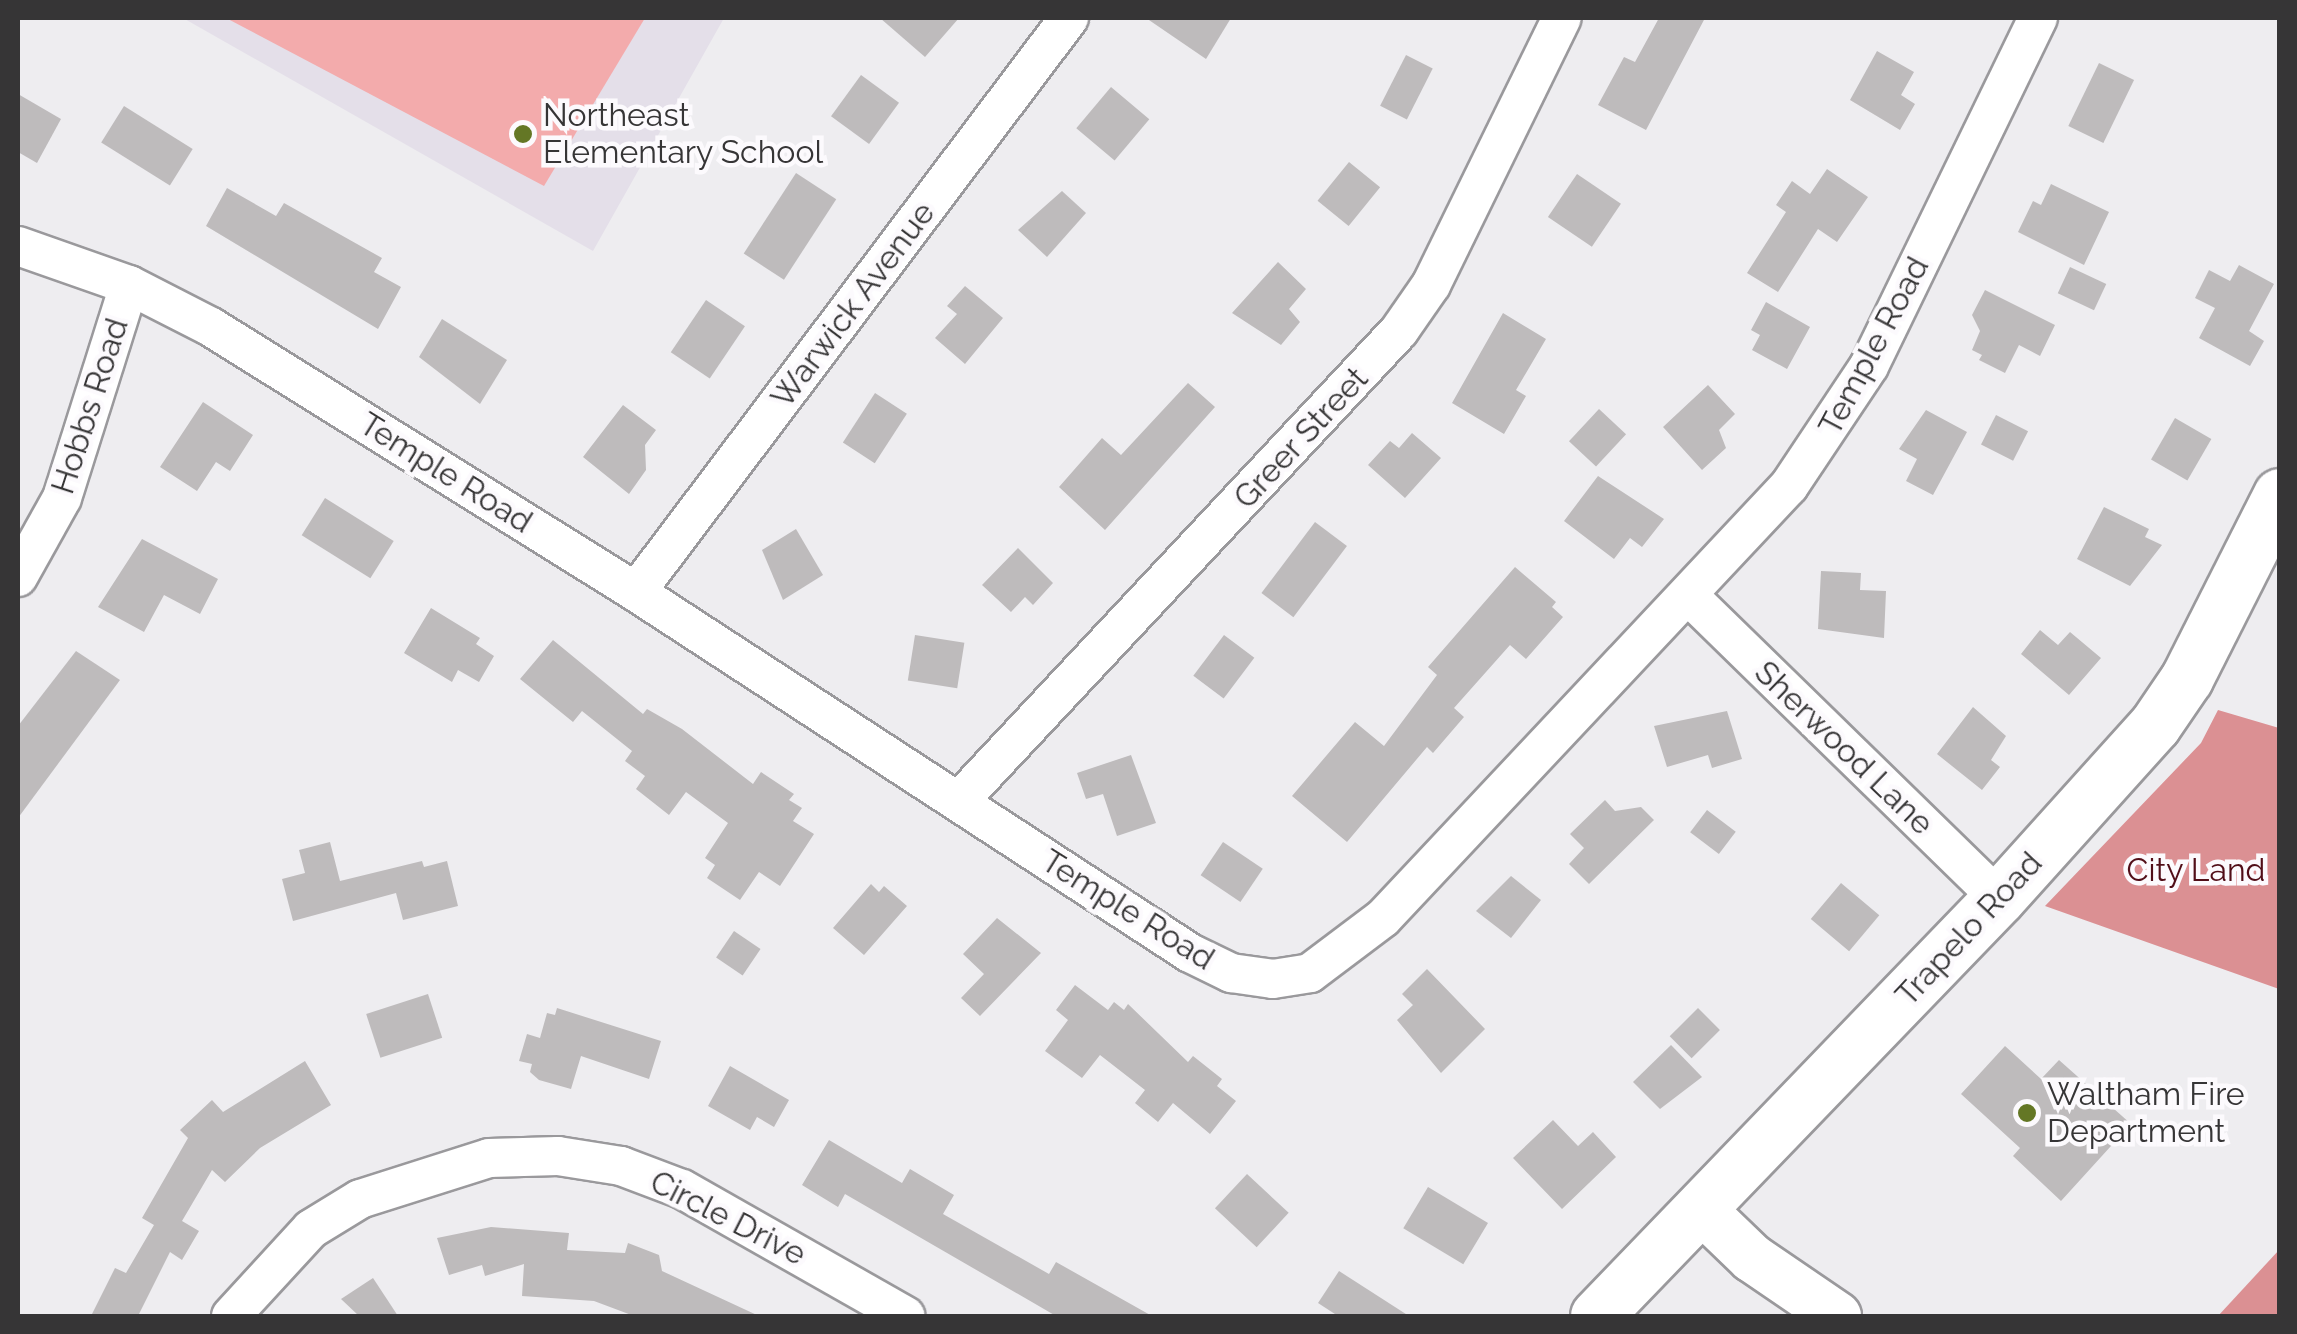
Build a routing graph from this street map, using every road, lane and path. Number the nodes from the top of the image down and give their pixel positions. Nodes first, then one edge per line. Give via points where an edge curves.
1 (1069, 18) edge
2 (1562, 18) edge
3 (2038, 18) edge
4 (18, 246) edge
5 (130, 285) junction
6 (2280, 495) edge
7 (18, 577) edge
8 (636, 592) junction
9 (1689, 596) junction
10 (958, 801) junction
11 (1999, 899) junction
12 (1701, 1209) junction
13 (231, 1316) edge
14 (906, 1316) edge
15 (1596, 1316) edge
16 (1837, 1316) edge

1 - 8 street, Warwick Avenue
2 - 10 street, Greer Street via 1431,286 1400,331
3 - 9 street, Temple Road via 1834,426
4 - 5 street, Temple Road
5 - 7 street, Hobbs Road via 62,498
5 - 8 street, Temple Road via 211,327
6 - 11 main road, Trapelo Road via 2176,695
8 - 10 street, Temple Road
9 - 10 street, Temple Road via 1382,918 1310,972 1273,979 1231,973 1203,960
9 - 11 street, Sherwood Lane
11 - 12 main road, Trapelo Road
12 - 15 main road, Trapelo Road
12 - 16 street via 1752,1258
13 - 14 street, Circle Drive via 310,1229 360,1199 489,1158 558,1156 620,1166 682,1188

